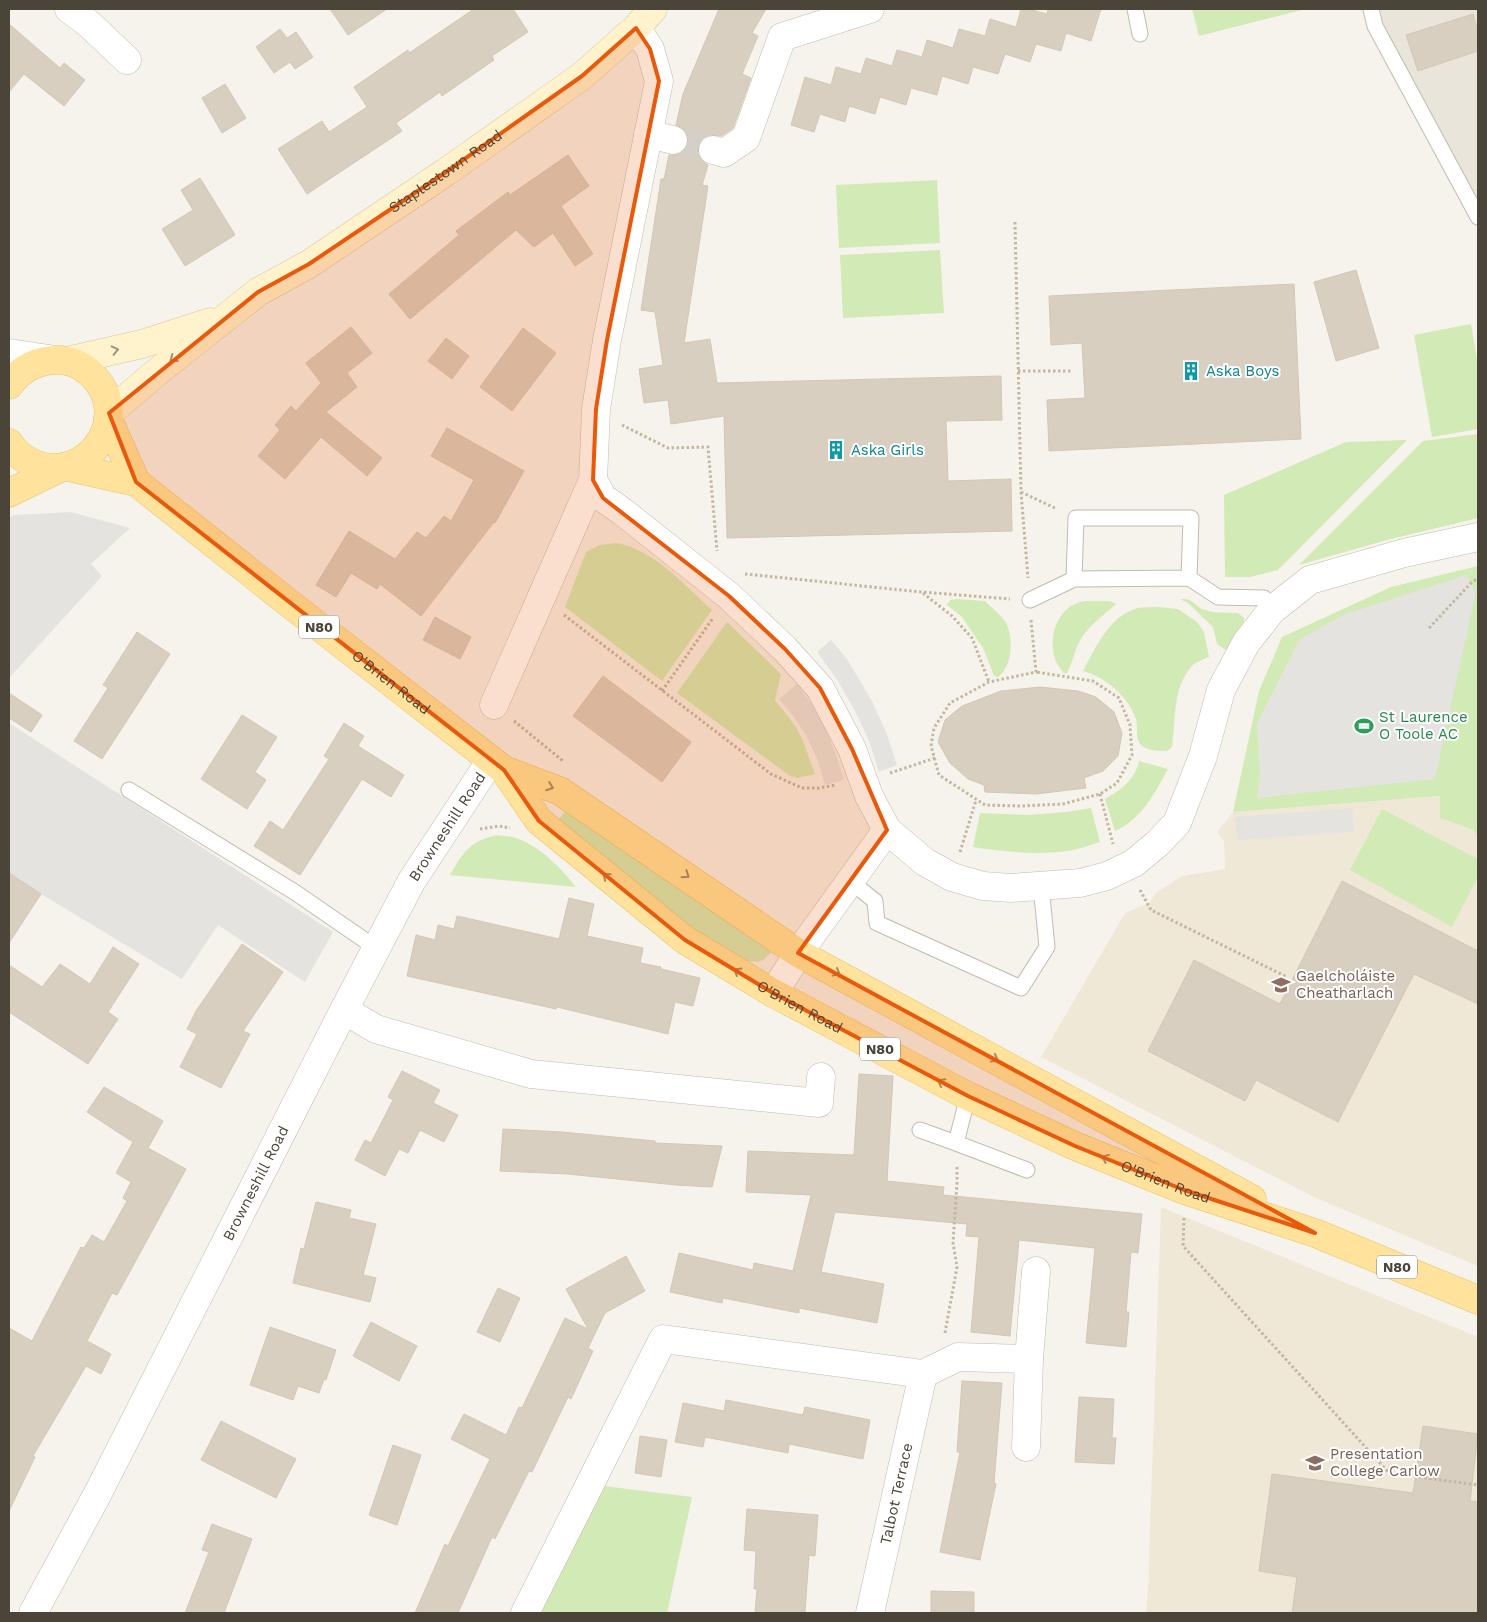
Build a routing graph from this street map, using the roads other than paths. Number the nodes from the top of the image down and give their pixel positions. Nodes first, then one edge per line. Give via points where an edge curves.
1 (870, 9) edge
2 (1134, 9) edge
3 (1371, 9) edge
4 (88, 14) edge
5 (644, 18) edge
6 (1140, 34) dead end
7 (127, 60) dead end
8 (713, 150) tunnel mouth
9 (1478, 217) edge
10 (225, 318) junction
11 (9, 353) edge
12 (58, 360) junction
13 (9, 385) edge
14 (108, 416) junction
15 (9, 443) edge
16 (65, 467) junction
17 (594, 480) junction
18 (136, 482) junction
19 (9, 493) edge
20 (1478, 537) edge
21 (1189, 578) junction
22 (1074, 579) junction
23 (1030, 600) road end
24 (1272, 610) junction
25 (494, 705) dead end
26 (497, 765) junction
27 (129, 790) dead end
28 (887, 830) junction
29 (850, 880) junction
30 (1041, 886) junction
31 (376, 948) junction
32 (798, 953) junction
33 (773, 993) junction
34 (344, 1010) junction
35 (821, 1077) dead end
36 (968, 1096) junction
37 (920, 1130) dead end
38 (956, 1143) junction
39 (1027, 1170) dead end
40 (1315, 1233) junction
41 (1036, 1271) dead end
42 (1478, 1300) edge
43 (1029, 1359) junction
44 (931, 1370) junction
45 (1026, 1447) dead end
46 (33, 1613) edge
47 (525, 1613) edge
48 (870, 1613) edge

1 - 8 street via 782,37 746,138 724,153
2 - 6 lane
3 - 9 lane via 1375,26
4 - 7 street
5 - 10 main road, Staplestown Road via 582,76 446,172 309,264 258,292
5 - 17 street via 659,82 660,137 607,340 596,409
12 -> 10 main road, Staplestown Road via 142,344
10 -> 14 main road, Staplestown Road via 156,372
11 - 12 street
12 - 13 main road via 30,364
12 - 14 main road, N80 via 85,368 98,381 107,398
14 - 16 main road via 105,434 95,450 83,460
14 - 18 main road, O'Brien Road / N80
15 - 16 main road, N80 via 20,457 35,465
16 - 18 main road, O'Brien Road / N80
16 - 19 main road
17 - 25 street
17 - 28 street via 603,498 728,596 785,649 820,688
18 - 26 main road, O'Brien Road / N80
20 - 24 street via 1404,553 1310,580
21 - 22 lane
21 - 22 lane via 1191,518 1076,518
21 - 24 lane via 1218,597 1264,598
22 - 23 lane
24 - 30 street via 1246,643 1221,690 1203,756 1176,822 1158,843 1124,868 1080,883
26 - 31 street, Browneshill Road via 411,882
26 -> 32 main road, O'Brien Road / N80 via 560,791
33 -> 26 main road, O'Brien Road / N80 via 685,940 539,821
27 - 31 lane via 296,893
28 - 29 street
28 - 30 street via 925,862 952,877 983,886
29 - 30 lane via 875,901 877,923 1021,988 1047,947
29 - 32 street
31 - 34 street, Browneshill Road
32 - 33 street
32 -> 40 main road, O'Brien Road / N80
36 -> 33 main road, O'Brien Road / N80
34 - 35 street via 376,1029 531,1074 819,1103
34 - 46 street, Browneshill Road via 97,1495
36 - 38 lane
40 -> 36 main road, O'Brien Road / N80 via 1184,1190 1075,1146
37 - 38 lane
38 - 39 lane
40 - 42 main road, O'Brien Road / N80
41 - 43 street
43 - 44 street via 958,1356
43 - 45 street
44 - 47 street via 663,1338
44 - 48 street, Talbot Terrace

